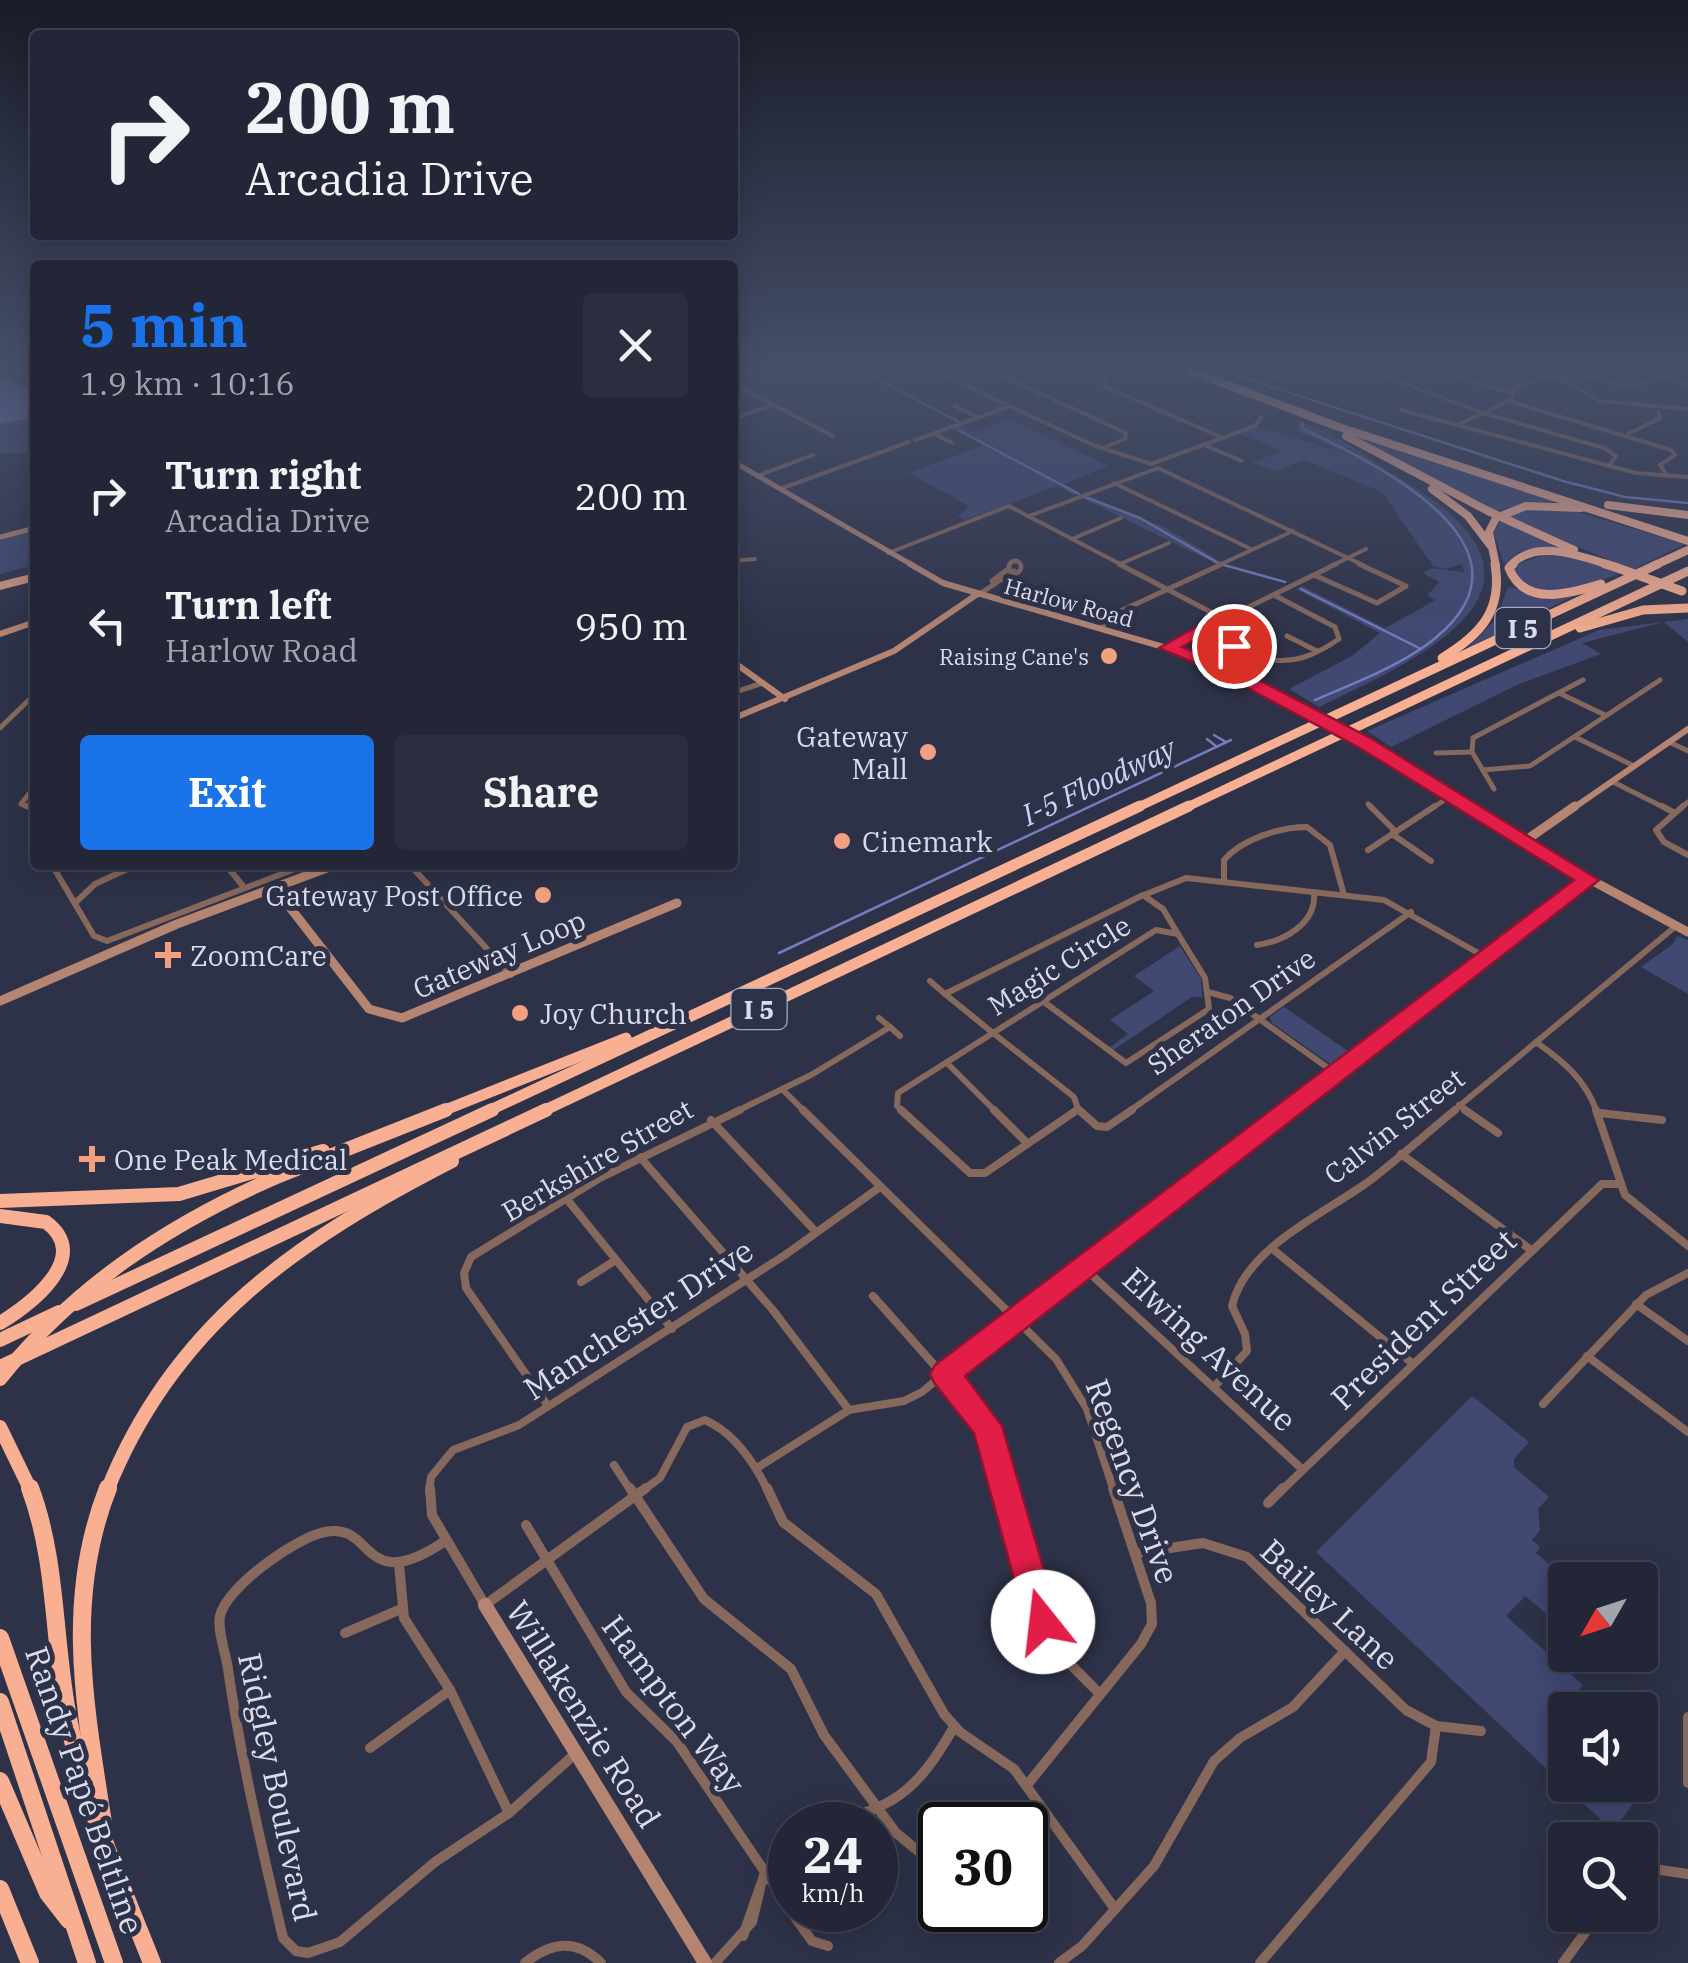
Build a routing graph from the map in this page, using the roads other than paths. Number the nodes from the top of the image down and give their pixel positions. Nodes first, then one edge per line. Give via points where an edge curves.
1 (795, 463) edge
2 (854, 463) edge
3 (1145, 463) edge
4 (1163, 463) edge
5 (1388, 463) edge
6 (1396, 463) edge
7 (1453, 463) edge
8 (1596, 463) edge
9 (1611, 463) edge
10 (1663, 463) edge
11 (738, 465) edge
12 (1155, 466) junction
13 (1609, 466) junction
14 (1470, 468) junction
15 (757, 476) junction
16 (1666, 476) junction
17 (1688, 477) edge
18 (1113, 482) junction
19 (780, 490) junction
20 (1688, 515) edge
21 (1029, 516) junction
22 (1121, 518) dead end
23 (30, 528) edge
24 (1294, 531) junction
25 (0, 535) edge
26 (1072, 539) junction
27 (1684, 539) edge
28 (1169, 543) dead end
29 (1493, 548) junction
30 (1252, 550) junction
31 (1366, 550) dead end
32 (1688, 550) edge
33 (888, 553) junction
34 (1351, 557) junction
35 (754, 559) dead end
36 (738, 560) edge
37 (1662, 562) junction
38 (1120, 564) junction
39 (1615, 567) junction
40 (1011, 570) dead end
41 (1688, 571) edge
42 (30, 575) edge
43 (1314, 575) junction
44 (0, 583) edge
45 (1167, 589) junction
46 (1686, 592) edge
47 (976, 595) junction
48 (1274, 596) junction
49 (1688, 608) edge
50 (1224, 620) junction
51 (30, 624) edge
52 (1102, 627) junction
53 (1204, 630) junction
54 (0, 634) edge
55 (1287, 636) dead end
56 (1167, 648) junction
57 (1517, 649) junction
58 (1317, 652) junction
59 (738, 665) edge
60 (1584, 680) dead end
61 (1660, 680) dead end
62 (763, 683) junction
63 (738, 690) edge
64 (1559, 693) junction
65 (30, 699) edge
66 (785, 699) junction
67 (1357, 706) junction
68 (1606, 716) junction
69 (0, 717) edge
70 (738, 717) edge
71 (9, 719) junction
72 (0, 728) edge
73 (1688, 729) edge
74 (1575, 736) junction
75 (1669, 742) junction
76 (1688, 750) edge
77 (1436, 752) dead end
78 (1472, 752) junction
79 (1634, 766) junction
80 (1483, 770) junction
81 (1612, 782) junction
82 (1494, 789) dead end
83 (30, 792) edge
84 (1452, 795) junction
85 (1688, 802) edge
86 (1368, 804) dead end
87 (30, 810) edge
88 (1673, 812) junction
89 (1394, 833) junction
90 (1522, 842) junction
91 (1368, 850) dead end
92 (1688, 855) edge
93 (1431, 861) dead end
94 (55, 870) edge
95 (125, 870) edge
96 (230, 870) edge
97 (292, 870) edge
98 (322, 870) edge
99 (415, 870) edge
100 (1588, 880) junction
101 (1224, 882) junction
102 (244, 888) junction
103 (274, 888) junction
104 (1314, 892) junction
105 (1144, 895) junction
106 (1344, 895) junction
107 (74, 903) junction
108 (677, 903) dead end
109 (1411, 912) junction
110 (1676, 926) junction
111 (1688, 932) edge
112 (1178, 934) junction
113 (1256, 945) dead end
114 (1487, 958) junction
115 (510, 974) junction
116 (930, 981) dead end
117 (1208, 992) junction
118 (945, 994) junction
119 (0, 998) edge
120 (1044, 1002) junction
121 (687, 1018) junction
122 (879, 1018) dead end
123 (1260, 1019) junction
124 (890, 1027) junction
125 (996, 1032) junction
126 (900, 1036) dead end
127 (1536, 1042) junction
128 (947, 1063) junction
129 (1335, 1073) junction
130 (782, 1089) junction
131 (1458, 1105) junction
132 (1078, 1109) junction
133 (1600, 1113) junction
134 (711, 1120) junction
135 (1662, 1120) dead end
136 (403, 1126) junction
137 (1498, 1132) dead end
138 (498, 1133) junction
139 (1028, 1143) junction
140 (1401, 1154) junction
141 (640, 1157) junction
142 (1619, 1184) junction
143 (880, 1187) junction
144 (566, 1198) junction
145 (0, 1201) edge
146 (0, 1216) edge
147 (816, 1232) junction
148 (1688, 1246) edge
149 (1531, 1250) junction
150 (1275, 1251) junction
151 (616, 1260) junction
152 (1084, 1267) junction
153 (1688, 1273) edge
154 (745, 1278) junction
155 (581, 1282) dead end
156 (873, 1296) dead end
157 (1636, 1304) junction
158 (1015, 1319) junction
159 (0, 1322) edge
160 (672, 1329) junction
161 (0, 1340) edge
162 (1688, 1341) edge
163 (44, 1346) junction
164 (1587, 1356) junction
165 (1412, 1363) junction
166 (0, 1367) edge
167 (945, 1374) junction
168 (0, 1378) edge
169 (1214, 1387) junction
170 (1543, 1404) dead end
171 (548, 1406) junction
172 (850, 1410) junction
173 (0, 1428) edge
174 (1688, 1432) edge
175 (614, 1465) dead end
176 (757, 1468) junction
177 (1302, 1469) junction
178 (428, 1489) joint
179 (636, 1496) junction
180 (1268, 1503) dead end
181 (526, 1525) dead end
182 (445, 1541) junction
183 (1136, 1553) junction
184 (548, 1559) junction
185 (399, 1564) junction
186 (484, 1605) junction
187 (401, 1609) junction
188 (346, 1634) dead end
189 (0, 1638) edge
190 (1345, 1651) junction
191 (450, 1690) junction
192 (1100, 1694) junction
193 (0, 1702) edge
194 (1688, 1717) edge
195 (1436, 1726) junction
196 (954, 1727) junction
197 (1481, 1731) dead end
198 (370, 1748) dead end
199 (576, 1753) junction
200 (0, 1781) edge
201 (1688, 1783) edge
202 (1028, 1786) junction
203 (873, 1802) edge
204 (894, 1802) edge
205 (509, 1813) junction
206 (898, 1834) edge
207 (106, 1836) junction
208 (918, 1851) edge
209 (768, 1870) edge
210 (1658, 1870) edge
211 (766, 1872) junction
212 (1688, 1874) edge
213 (768, 1875) edge
214 (0, 1889) edge
215 (1116, 1909) junction
216 (76, 1928) junction
217 (806, 1932) edge
218 (1586, 1932) edge
219 (828, 1946) dead end
220 (300, 1958) edge
221 (30, 1963) edge
222 (87, 1963) edge
223 (114, 1963) edge
224 (152, 1963) edge
225 (525, 1963) edge
226 (601, 1963) edge
227 (705, 1963) edge
228 (715, 1963) edge
229 (1060, 1963) edge
230 (1260, 1963) edge
231 (1564, 1963) edge

1 - 15 street
2 - 19 street
3 - 12 street
4 - 12 street
5 - 29 highway via 1452,502
6 - 39 highway, bridge
7 - 14 highway
8 - 13 street
9 - 13 street
10 - 16 street
11 - 15 main road, Harlow Road
12 - 18 street
12 - 24 street
13 - 16 street
14 - 20 highway via 1606,504
14 - 27 highway
15 - 19 main road, Harlow Road
16 - 17 street
18 - 21 street
18 - 30 street
19 - 33 main road, Harlow Road
21 - 26 street
21 - 33 street via 1008,506
22 - 26 street
23 - 25 main road
24 - 30 street
24 - 34 street
26 - 38 street
27 - 29 highway via 1600,512 1540,505 1496,518 1489,532
28 - 38 street
29 - 67 highway via 1500,586 1486,623 1451,653
30 - 45 street
31 - 34 street
32 - 37 highway, I 5
33 - 47 main road, Harlow Road
34 - 43 street
34 - 43 street via 1404,588 1377,603
35 - 36 street
37 - 39 highway via 1559,595 1524,588 1509,570 1518,557 1544,552
37 - 67 highway, I 5
38 - 45 street
39 - 46 highway, bridge
40 - 47 street
41 - 57 highway, I 5
42 - 44 main road
43 - 48 street
45 - 50 street
45 - 52 street via 1112,615
47 - 52 main road, Harlow Road
47 - 66 main road via 894,651
48 - 50 street
48 - 58 street via 1338,630 1335,642
49 - 57 highway via 1630,612
50 - 53 street
51 - 54 main road
52 - 56 main road, Harlow Road
53 - 56 street
53 - 58 street via 1270,664 1292,664
55 - 58 street
56 - 84 main road, Harlow Road, bridge via 1301,708
57 - 138 highway, I 5
59 - 62 main road
60 - 64 street
61 - 68 street
62 - 63 street
62 - 66 main road
64 - 68 street
64 - 78 street via 1476,736
65 - 71 street
66 - 70 main road
67 - 121 highway, I 5
68 - 74 street
69 - 71 street
71 - 72 street
73 - 75 main road
74 - 79 street
74 - 80 street via 1530,766
75 - 76 street
75 - 79 main road
77 - 78 street
78 - 80 street
79 - 81 main road
80 - 82 street
81 - 88 street
81 - 90 main road
83 - 87 street via 22,801
84 - 89 street
84 - 90 main road, Harlow Road
85 - 88 street
86 - 89 street
88 - 92 street via 1658,833
89 - 91 street
89 - 93 street
90 - 100 main road, Harlow Road
94 - 107 street
95 - 107 street
96 - 102 street
97 - 102 street
98 - 103 main road
99 - 115 street
100 - 110 main road, Harlow Road
100 - 114 street
101 - 104 street
101 - 105 street via 1186,878
101 - 106 street via 1228,855 1299,825 1319,832 1337,853
102 - 107 street via 107,940 94,936
103 - 115 main road, Gateway Loop via 376,1014 413,1016
103 - 119 main road
104 - 106 street
104 - 113 street via 1311,915
105 - 112 street
105 - 118 street
106 - 109 street via 1388,901
108 - 115 main road, Gateway Loop
109 - 114 street
109 - 123 street, Sheraton Drive
110 - 111 main road, Harlow Road
110 - 127 street, Calvin Street
112 - 117 street
112 - 120 street, Magic Circle via 1155,931
114 - 129 street
116 - 118 street
117 - 120 street via 1209,1009 1126,1063
117 - 123 street
118 - 125 street
120 - 125 street, Magic Circle
121 - 136 highway
121 - 161 highway, I 5
122 - 124 street
123 - 129 street
123 - 132 street, Sheraton Drive via 1107,1127
124 - 126 street
124 - 130 street, Berkshire Street
125 - 128 street, Magic Circle
125 - 132 street via 1074,1096
127 - 131 street, Calvin Street
127 - 133 street via 1575,1072
128 - 139 street
128 - 139 street, Magic Circle via 896,1096 900,1109 974,1175
129 - 152 street
130 - 134 street, Berkshire Street
130 - 143 street, Regency Drive
131 - 137 street
131 - 140 street, Calvin Street
132 - 139 street
133 - 135 street
133 - 142 street
134 - 141 street, Berkshire Street
134 - 147 street
136 - 145 highway via 179,1194
136 - 168 highway, bridge via 185,1219 107,1269
138 - 163 highway, I 5
138 - 207 highway via 298,1248 230,1306 177,1366 141,1422 110,1486 81,1588 83,1702
140 - 149 street
140 - 150 street, Calvin Street
141 - 144 street, Berkshire Street
141 - 154 street
142 - 148 street via 1634,1206
142 - 149 street, President Street via 1604,1183
143 - 147 street, Manchester Drive
143 - 158 street, Regency Drive
144 - 151 street
144 - 171 street, Berkshire Street via 476,1253 464,1273 468,1293
146 - 159 highway via 43,1218 63,1245 49,1284
147 - 154 street, Manchester Drive
149 - 165 street, President Street
150 - 165 street
150 - 169 street, Calvin Street via 1234,1287 1232,1306 1250,1348
151 - 155 street
151 - 160 street
152 - 158 street
152 - 169 street, Elwing Avenue
153 - 157 street
154 - 160 street, Manchester Drive
154 - 172 street
156 - 167 street
157 - 162 street
157 - 164 street
158 - 167 street
158 - 183 street, Regency Drive via 1080,1393
160 - 171 street, Manchester Drive
163 - 166 highway, I 5
163 - 168 highway
164 - 170 street
164 - 174 street
165 - 177 street, President Street
167 - 172 street via 910,1399
167 - 192 street via 987,1426 1046,1632
169 - 177 street, Elwing Avenue
171 - 178 street, Manchester Drive via 505,1432 454,1450
172 - 176 street
173 - 207 highway via 36,1502 64,1704
175 - 179 street
176 - 179 street via 705,1416 685,1430 666,1471
176 - 196 street via 783,1522 886,1606
177 - 180 street, President Street
178 - 182 street, Willakenzie Road
179 - 184 street
179 - 203 street via 704,1599 796,1675 820,1730
181 - 184 street, Hampton Way
182 - 185 street
182 - 186 street, Willakenzie Road
183 - 190 street, Bailey Lane via 1196,1542 1233,1550 1259,1566
183 - 192 street, Regency Drive via 1152,1624
184 - 186 street
184 - 211 street, Hampton Way via 626,1692 677,1742
185 - 187 street
185 - 220 street, Ridgley Boulevard via 374,1558 348,1533 319,1533 245,1580 228,1595 220,1616 275,1916
186 - 199 main road, Willakenzie Road
187 - 188 street
187 - 191 street
189 - 223 highway, Randy Papé Beltline
190 - 195 street, Bailey Lane via 1406,1710
190 - 215 street via 1293,1707 1214,1762 1159,1860
191 - 198 street
191 - 205 street
192 - 202 street, Regency Drive
193 - 216 highway, Randy Papé Beltline
194 - 201 street
195 - 197 street, Bailey Lane
195 - 230 street via 1430,1762
196 - 202 street via 1003,1758
196 - 204 street via 922,1782
199 - 205 street, Ridgley Boulevard
199 - 227 main road, Willakenzie Road
200 - 216 highway via 48,1892
202 - 215 street
205 - 220 street, Ridgley Boulevard via 435,1862 346,1938
206 - 208 street
207 - 224 highway
209 - 211 street
210 - 212 street
211 - 213 street, Hampton Way
211 - 228 street via 753,1925
214 - 221 highway
215 - 229 street
216 - 222 highway, Randy Papé Beltline
217 - 219 street, Hampton Way
218 - 231 street
225 - 226 street via 563,1943 587,1948

